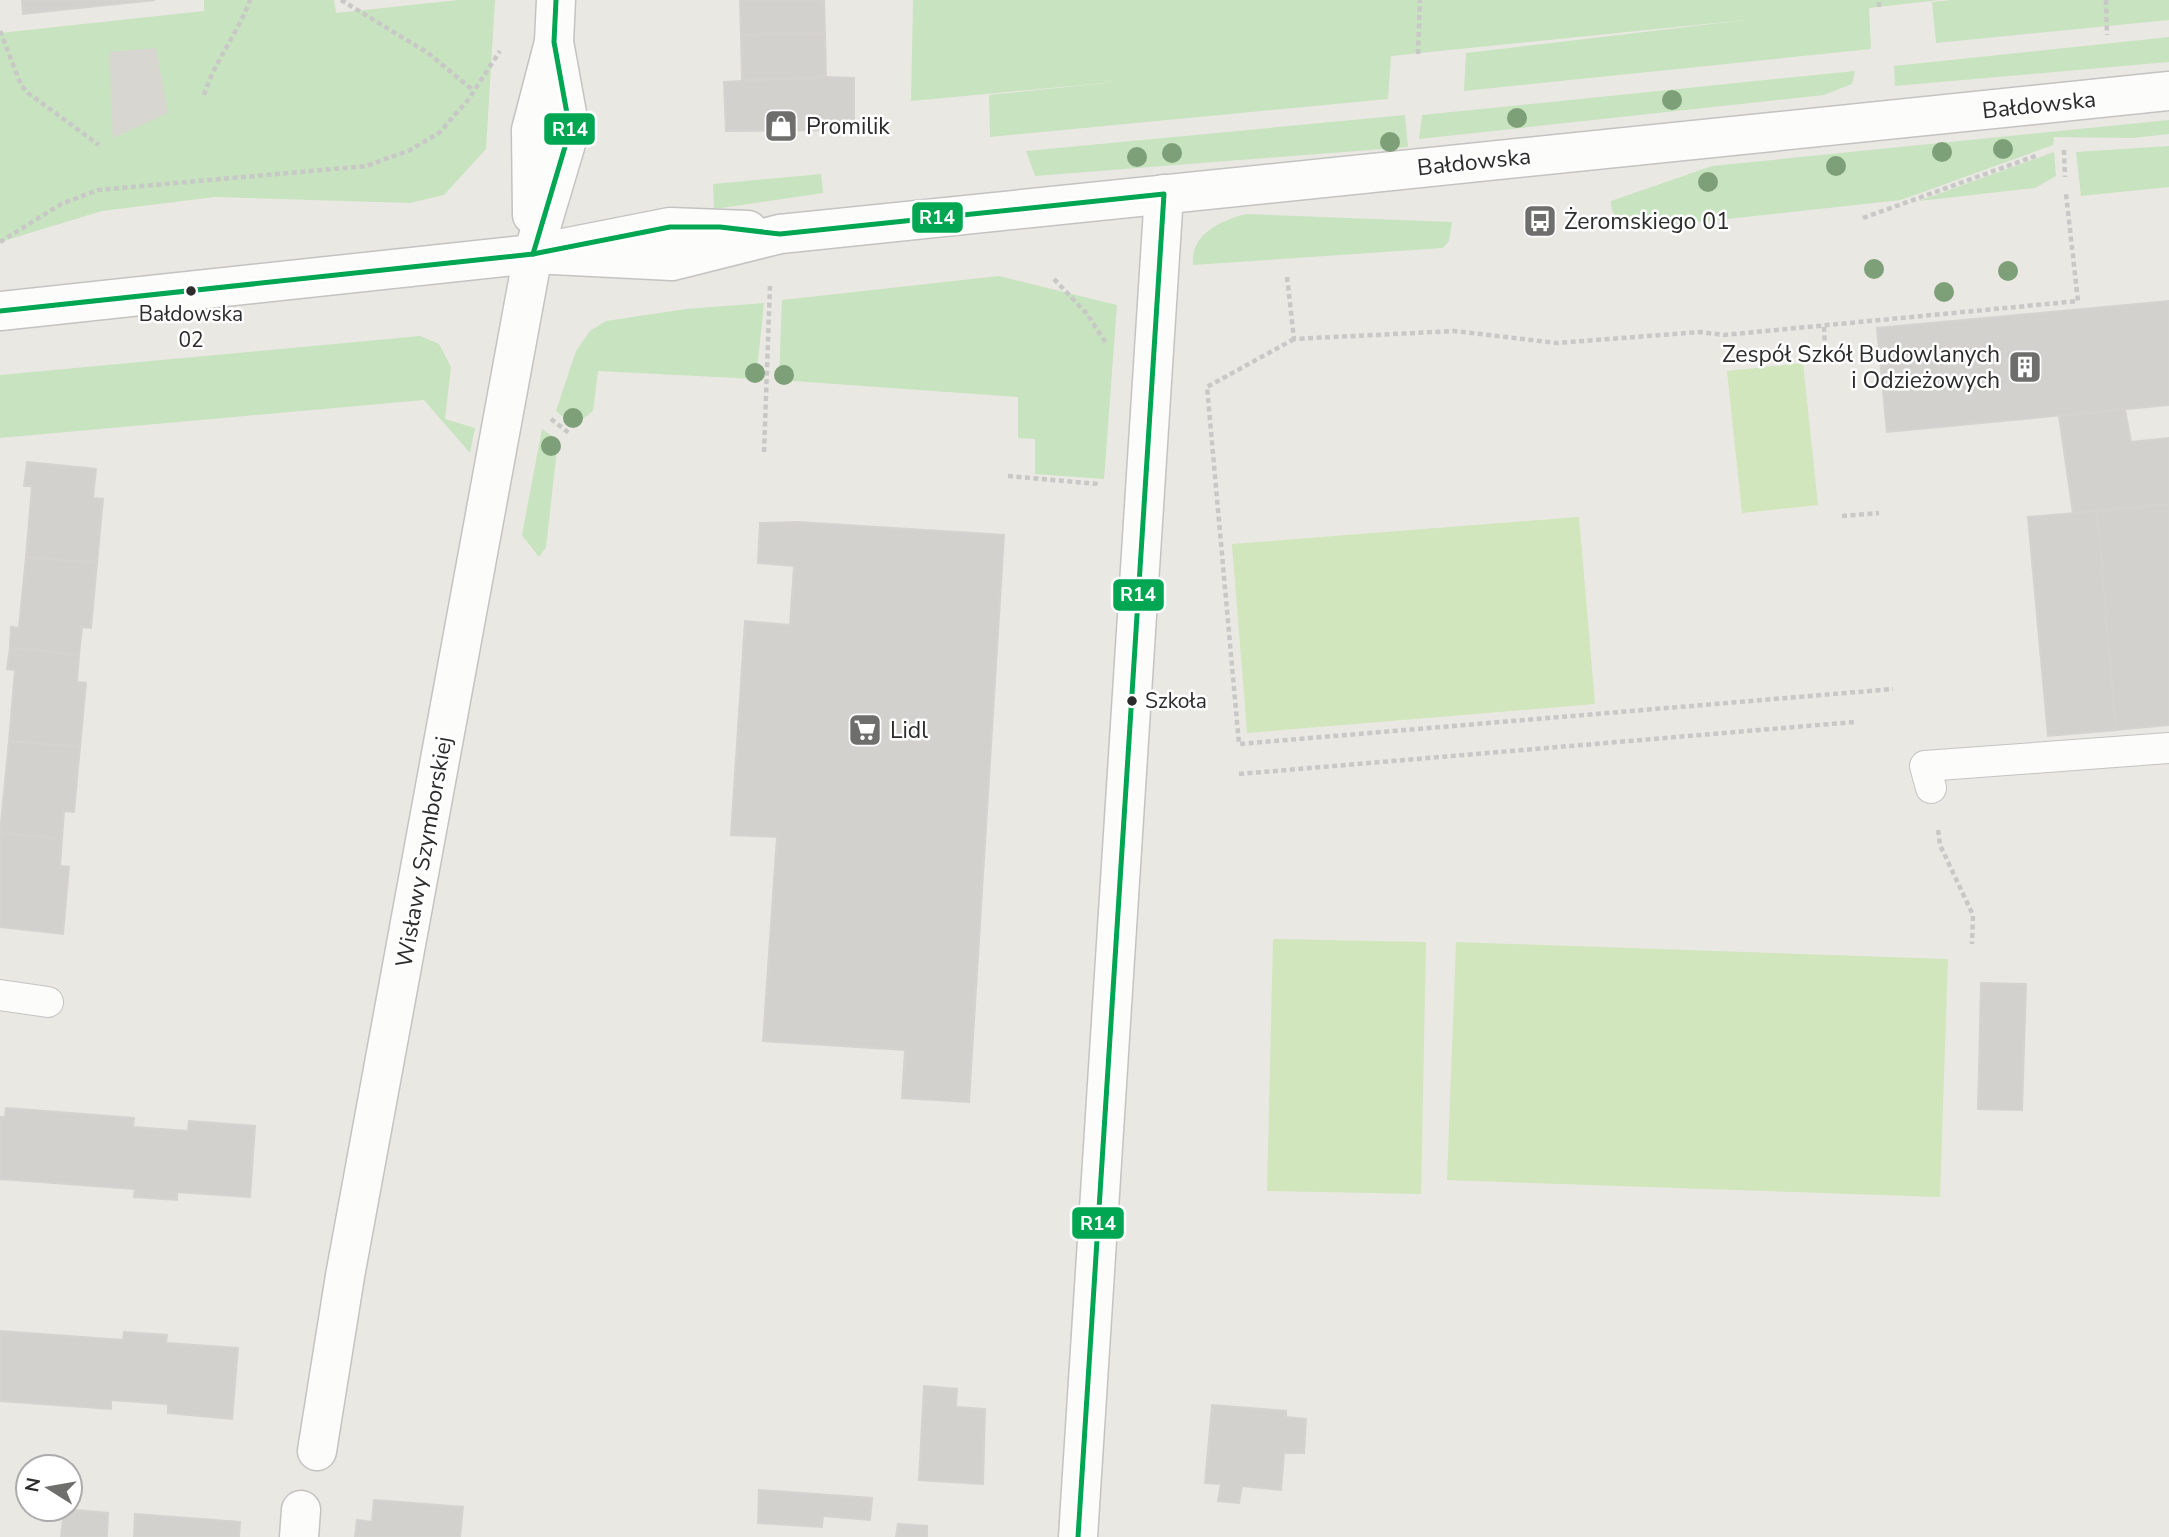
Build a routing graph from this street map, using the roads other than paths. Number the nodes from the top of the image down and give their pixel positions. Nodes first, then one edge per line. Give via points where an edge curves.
1 (556, 0) edge
2 (2169, 91) edge
3 (1164, 194) junction
4 (533, 254) junction
5 (0, 311) edge
6 (2169, 748) edge
7 (1931, 788) dead end
8 (0, 995) edge
9 (48, 1002) dead end
10 (317, 1451) dead end
11 (1077, 1537) edge

1 - 4 street, Wisławy Szymborskiej via 554,42 531,130
2 - 3 street, Bałdowska
3 - 4 street, Bałdowska via 780,234 720,227 670,228
3 - 11 street
4 - 5 street, Bałdowska
4 - 10 street, Wisławy Szymborskiej via 345,1276
6 - 7 lane via 1925,766
8 - 9 lane

